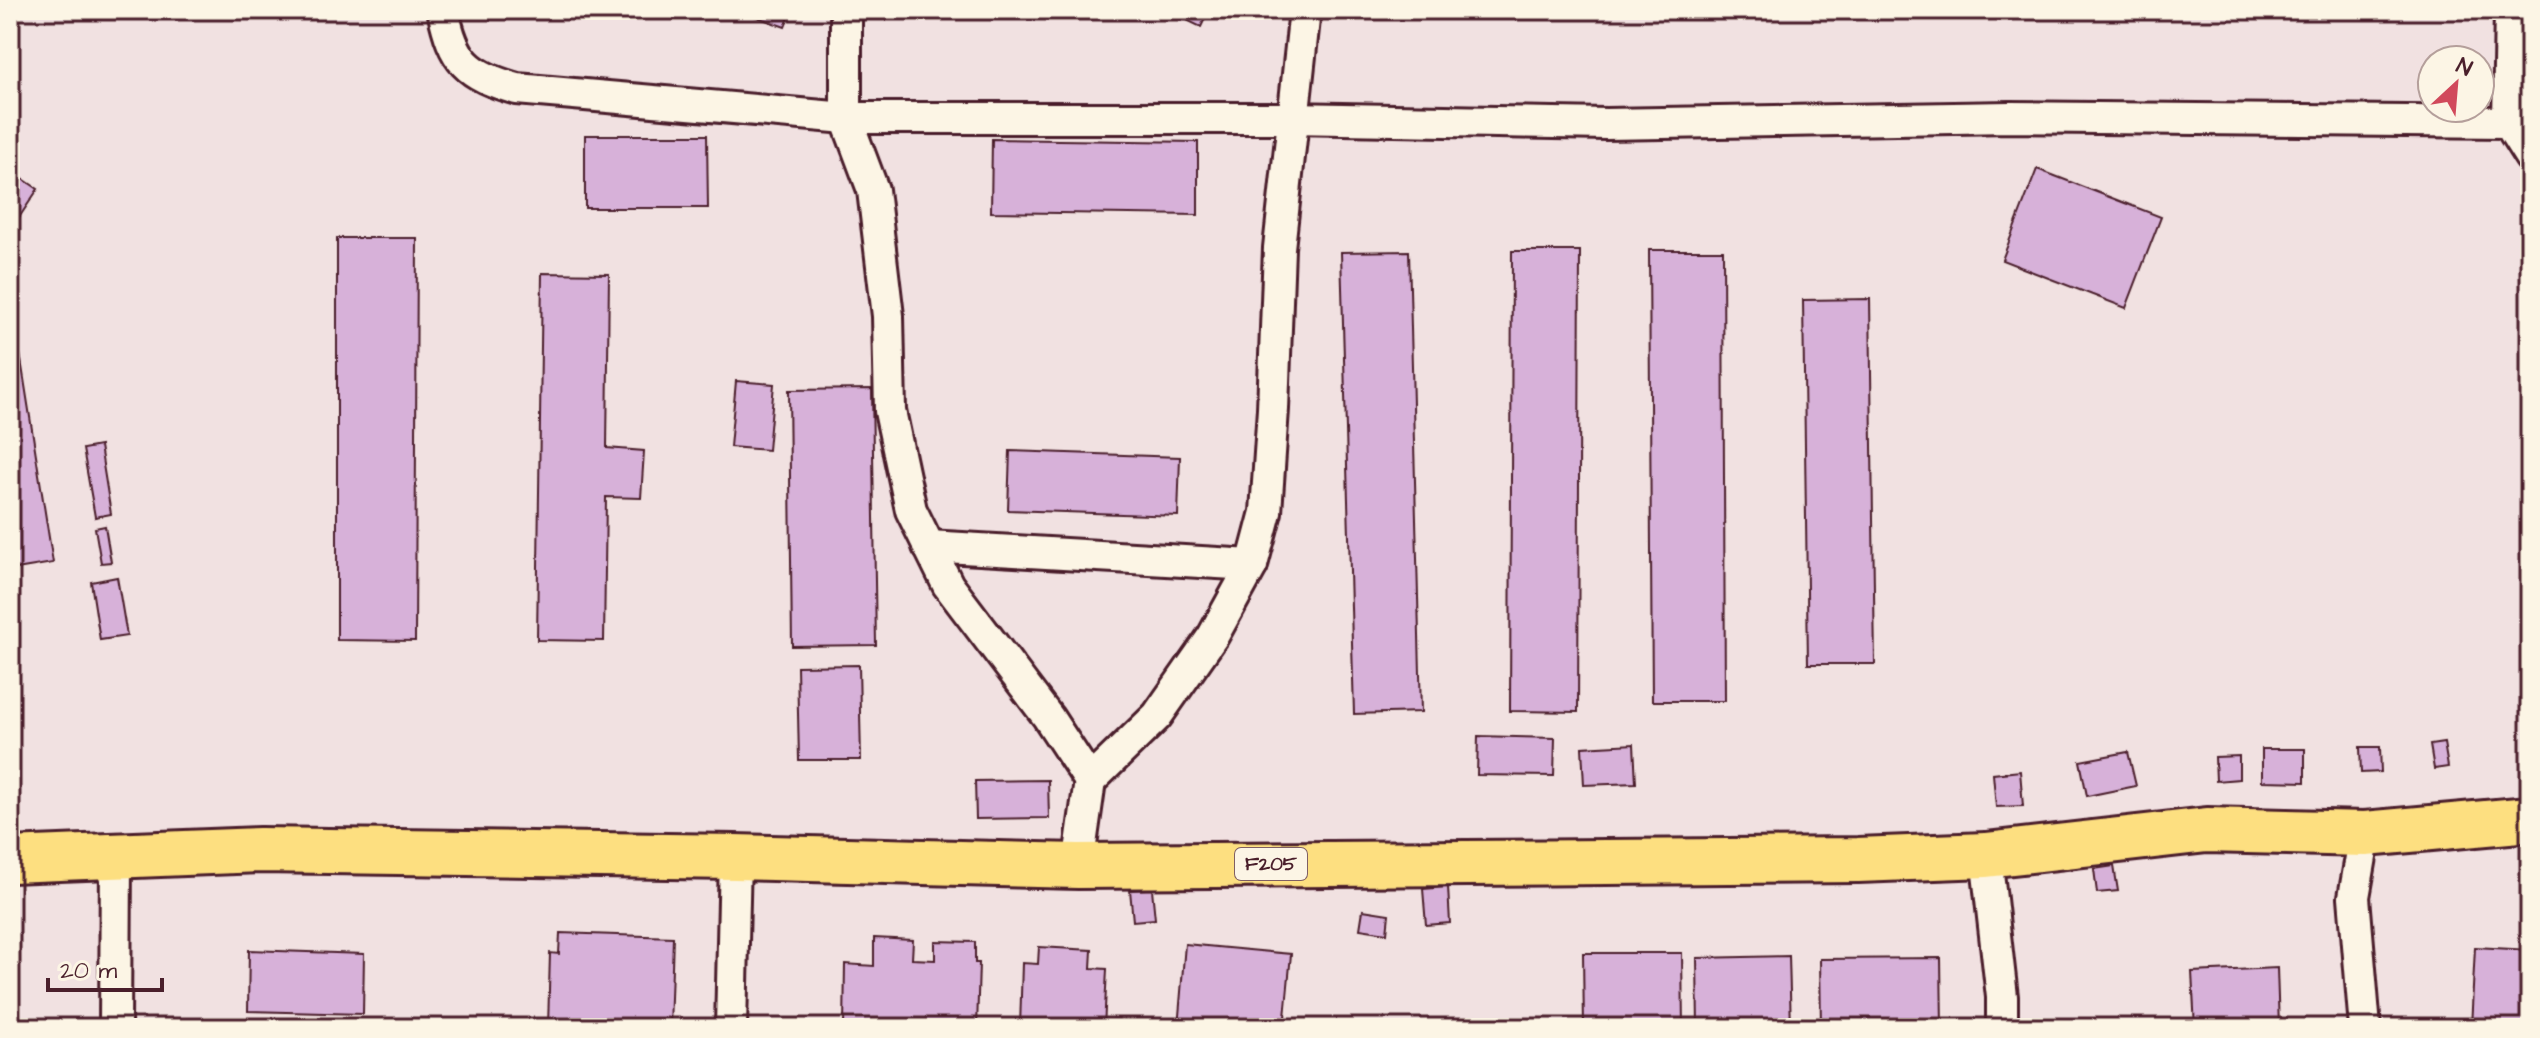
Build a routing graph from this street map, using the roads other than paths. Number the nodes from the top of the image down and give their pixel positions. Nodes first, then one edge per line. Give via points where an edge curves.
1 (443, 10) edge
2 (846, 10) edge
3 (1305, 10) edge
4 (2510, 10) edge
5 (846, 118) junction
6 (1291, 118) junction
7 (2508, 122) junction
8 (2530, 157) edge
9 (928, 546) junction
10 (1252, 565) junction
11 (1090, 781) junction
12 (2530, 819) edge
13 (2365, 834) junction
14 (1986, 855) junction
15 (116, 857) junction
16 (735, 857) junction
17 (10, 860) edge
18 (1078, 866) junction
19 (115, 1028) edge
20 (731, 1028) edge
21 (2002, 1028) edge
22 (2365, 1028) edge

1 - 5 street via 448,35 463,62 482,79 517,89
2 - 5 street
3 - 6 street
4 - 7 street
5 - 6 street
5 - 9 street via 873,190 888,316 890,411 911,510
6 - 7 street via 1606,124 2010,117
6 - 10 street via 1266,512
7 - 8 street
9 - 10 street
9 - 11 street via 948,585
10 - 11 street via 1213,636 1166,704
11 - 18 street
12 - 13 main road, F205
13 - 14 main road, F205 via 2207,830
13 - 22 street via 2354,897
14 - 18 main road, F205 via 1842,861
14 - 21 street
15 - 16 main road, F205 via 260,850
15 - 17 main road, F205
15 - 19 street
16 - 18 main road, F205
16 - 20 street

